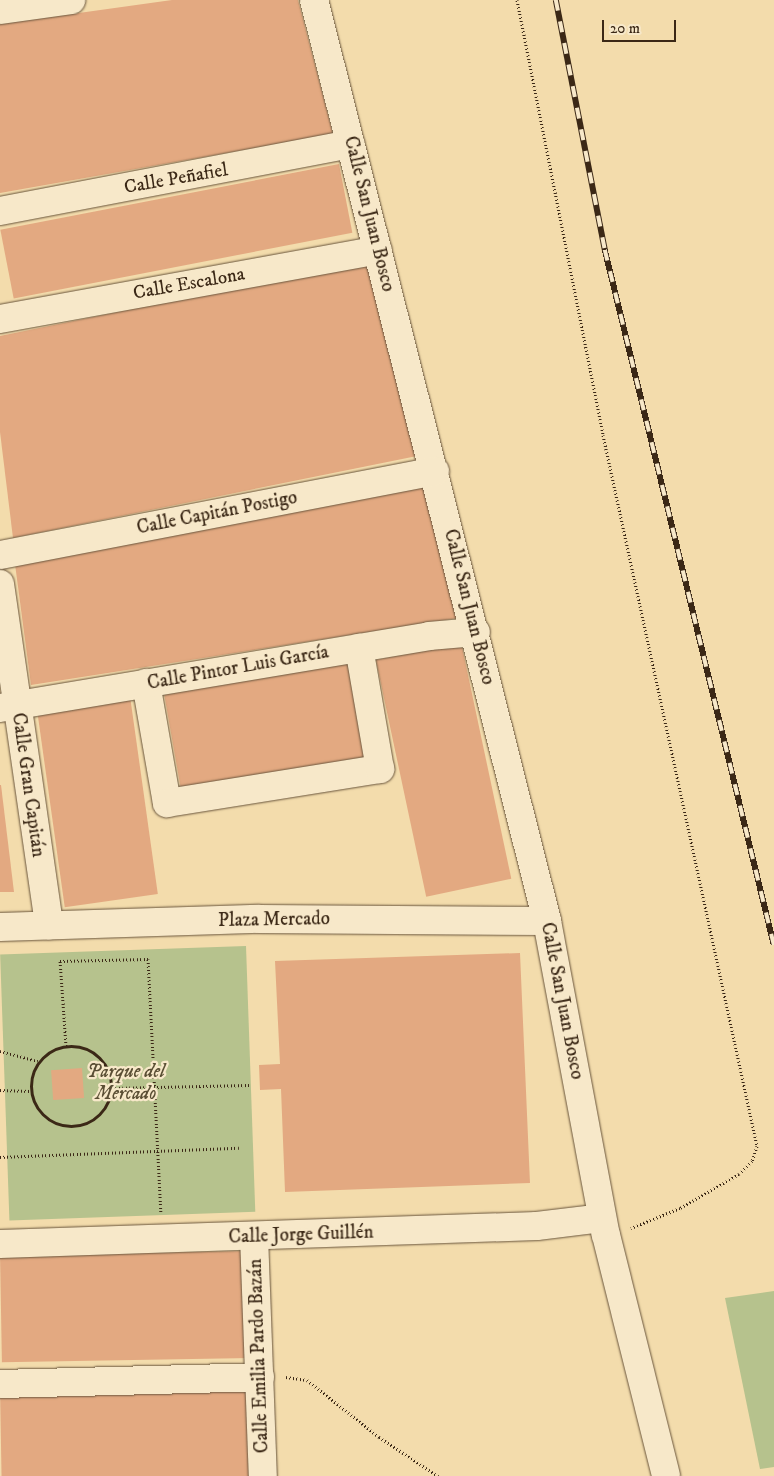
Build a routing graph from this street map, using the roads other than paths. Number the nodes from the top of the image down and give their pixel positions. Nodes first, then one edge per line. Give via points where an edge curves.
1 (71, 0) edge
2 (314, 0) edge
3 (0, 10) edge
4 (351, 144) junction
5 (0, 211) edge
6 (378, 250) junction
7 (0, 319) edge
8 (435, 471) junction
9 (0, 555) edge
10 (0, 584) edge
11 (476, 632) junction
12 (359, 648) junction
13 (146, 683) junction
14 (8, 707) edge
15 (548, 921) junction
16 (0, 926) edge
17 (49, 926) junction
18 (604, 1227) junction
19 (254, 1236) junction
20 (0, 1244) edge
21 (260, 1377) junction
22 (0, 1384) edge
23 (263, 1476) edge
24 (666, 1476) edge

1 - 3 street
2 - 4 street, Calle San Juan Bosco
4 - 5 street, Calle Peñafiel
4 - 6 street, Calle San Juan Bosco
6 - 7 street, Calle Escalona
6 - 8 street, Calle San Juan Bosco
8 - 9 street, Calle Capitán Postigo
8 - 11 street, Calle San Juan Bosco
10 - 14 street, Calle Gran Capitán
11 - 12 street, Calle Pintor Luis García
11 - 15 street, Calle San Juan Bosco
12 - 13 street, Calle Pintor Luis García
12 - 13 street via 380,769 370,771 167,803
13 - 14 street, Calle Pintor Luis García
14 - 17 street, Calle Gran Capitán
15 - 17 street, Plaza Mercado via 259,919
15 - 18 street, Calle San Juan Bosco
16 - 17 street, Plaza Mercado
18 - 19 street, Calle Jorge Guillén via 537,1226
18 - 24 street, Calle San Juan Bosco
19 - 20 street, Calle Jorge Guillén
19 - 21 street, Calle Emilia Pardo Bazán
21 - 22 street
21 - 23 street, Calle Emilia Pardo Bazán

